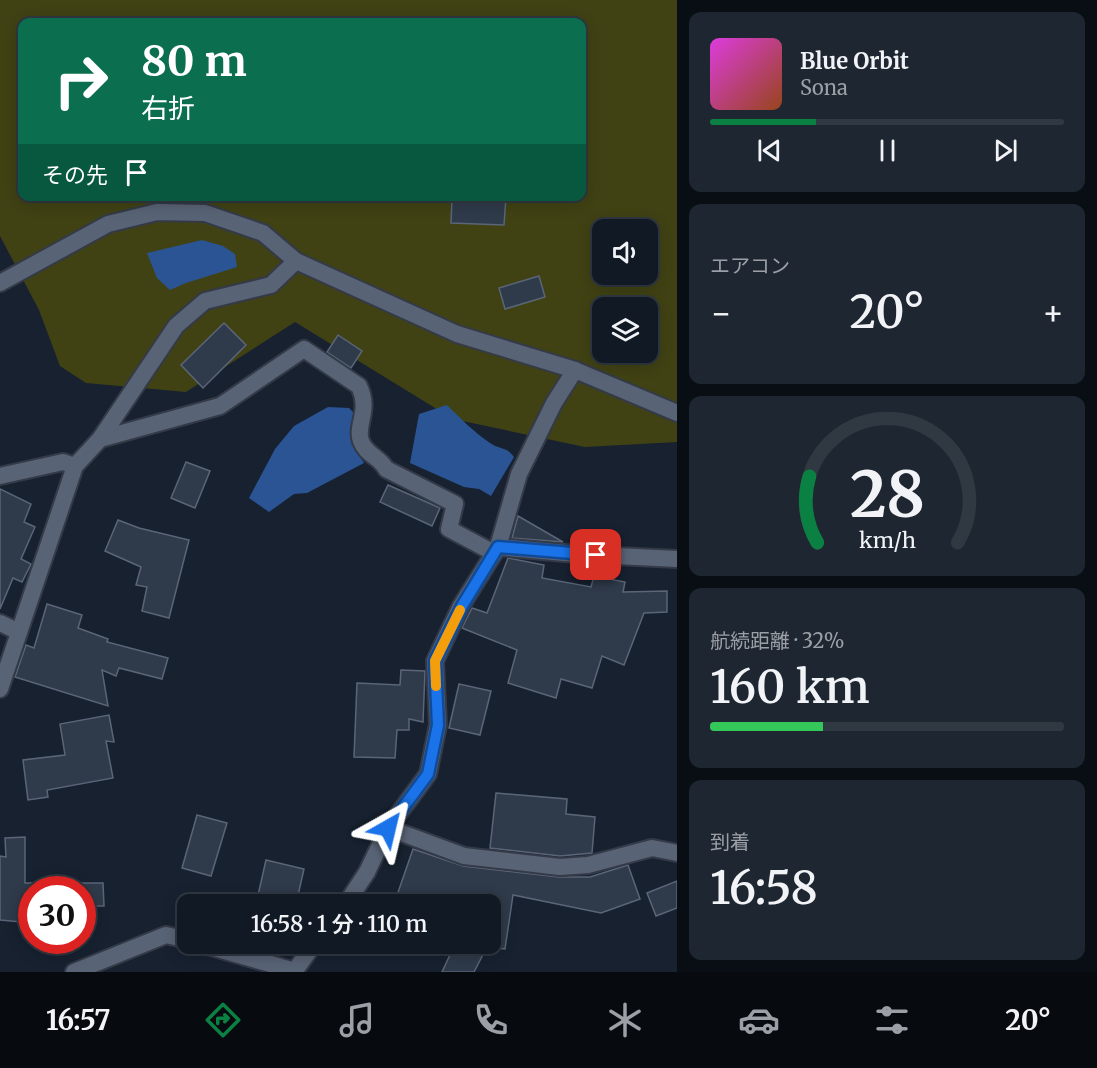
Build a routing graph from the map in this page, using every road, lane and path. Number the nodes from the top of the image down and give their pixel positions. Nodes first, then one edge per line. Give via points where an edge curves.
1 (296, 261) junction
2 (0, 283) edge
3 (575, 370) junction
4 (677, 413) edge
5 (100, 439) junction
6 (75, 466) junction
7 (0, 476) edge
8 (496, 550) junction
9 (677, 559) edge
10 (0, 623) edge
11 (19, 632) junction
12 (0, 689) edge
13 (388, 828) junction
14 (677, 854) edge
15 (353, 894) edge
16 (177, 938) edge
17 (234, 954) edge
18 (307, 954) edge
19 (74, 972) edge
20 (294, 972) edge

1 - 2 street via 263,233 206,213 157,212 108,224
1 - 3 street via 457,334
1 - 5 street via 271,285 205,301 176,326
3 - 4 street
3 - 8 street via 519,474
5 - 6 street
5 - 8 street via 220,406 304,349 359,386 365,409 360,440 369,454 382,461 386,469 455,504 449,529
6 - 7 street via 63,462
6 - 11 street
8 - 9 street
8 - 13 street via 435,661 438,725 428,774
10 - 11 street
11 - 12 street
13 - 14 street via 464,856 560,867 588,865 652,848
13 - 15 street
16 - 19 street via 166,935
17 - 20 street
18 - 20 street

